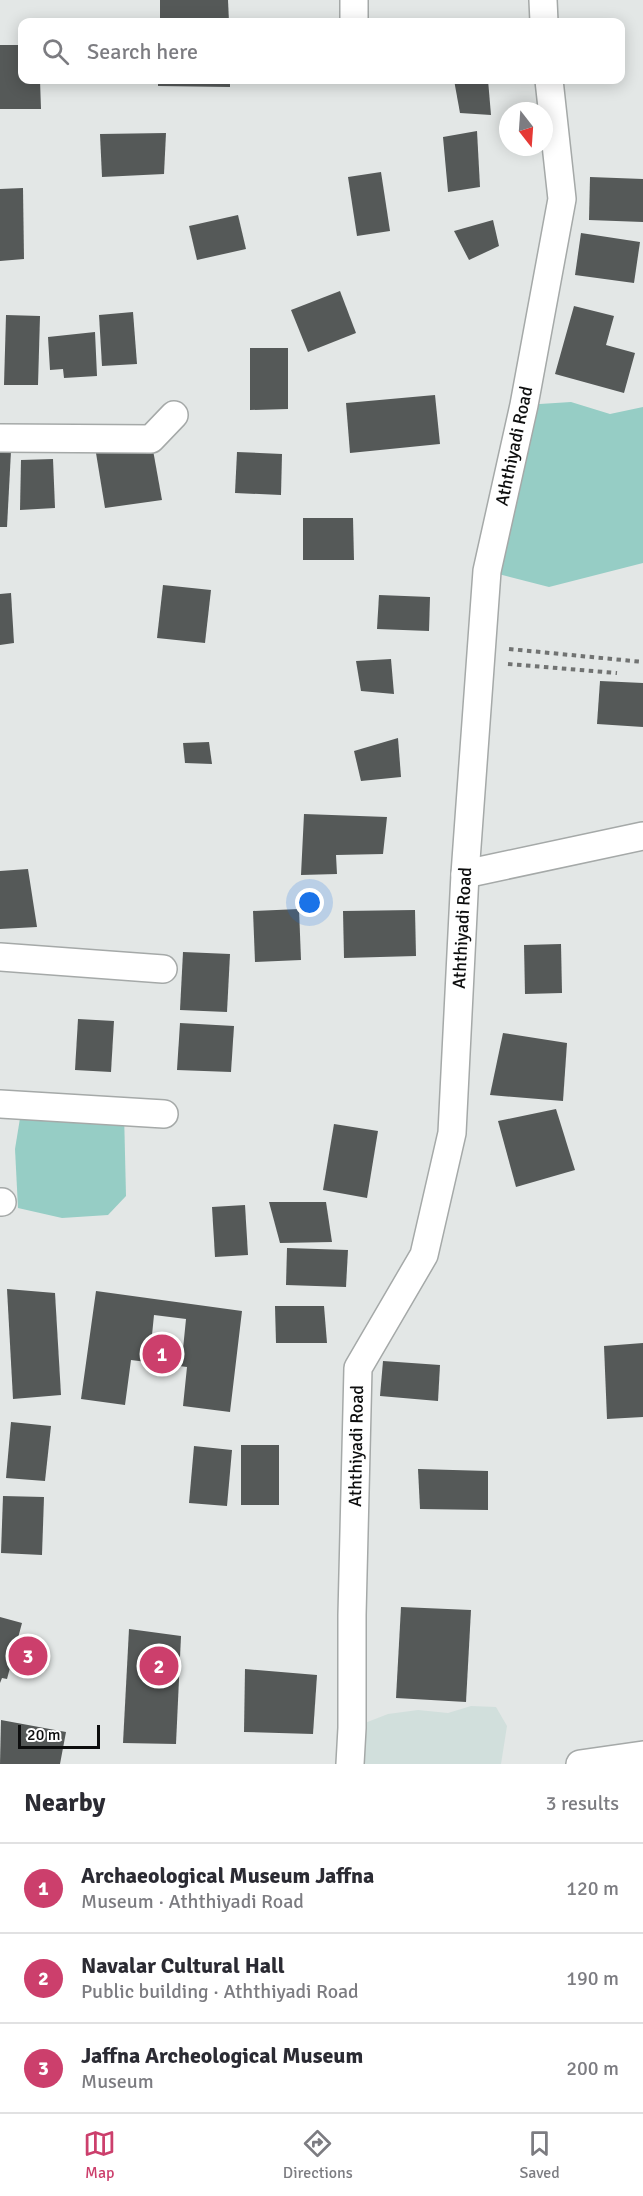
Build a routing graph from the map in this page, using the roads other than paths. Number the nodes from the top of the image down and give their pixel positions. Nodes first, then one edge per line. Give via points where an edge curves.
1 (354, 0) edge
2 (543, 0) edge
3 (354, 18) edge
4 (544, 18) edge
5 (549, 84) edge
6 (174, 415) dead end
7 (0, 438) edge
8 (643, 836) edge
9 (465, 874) junction
10 (0, 957) edge
11 (163, 969) dead end
12 (0, 1104) edge
13 (164, 1114) dead end
14 (643, 1755) edge
15 (350, 1764) edge
16 (580, 1764) edge

1 - 3 street
2 - 4 street
5 - 9 street, Aththiyadi Road via 562,199 524,405 487,572
6 - 7 street via 151,439
8 - 9 street
9 - 15 street, Aththiyadi Road via 452,1133 424,1255 358,1368
10 - 11 street
12 - 13 street
14 - 16 street

